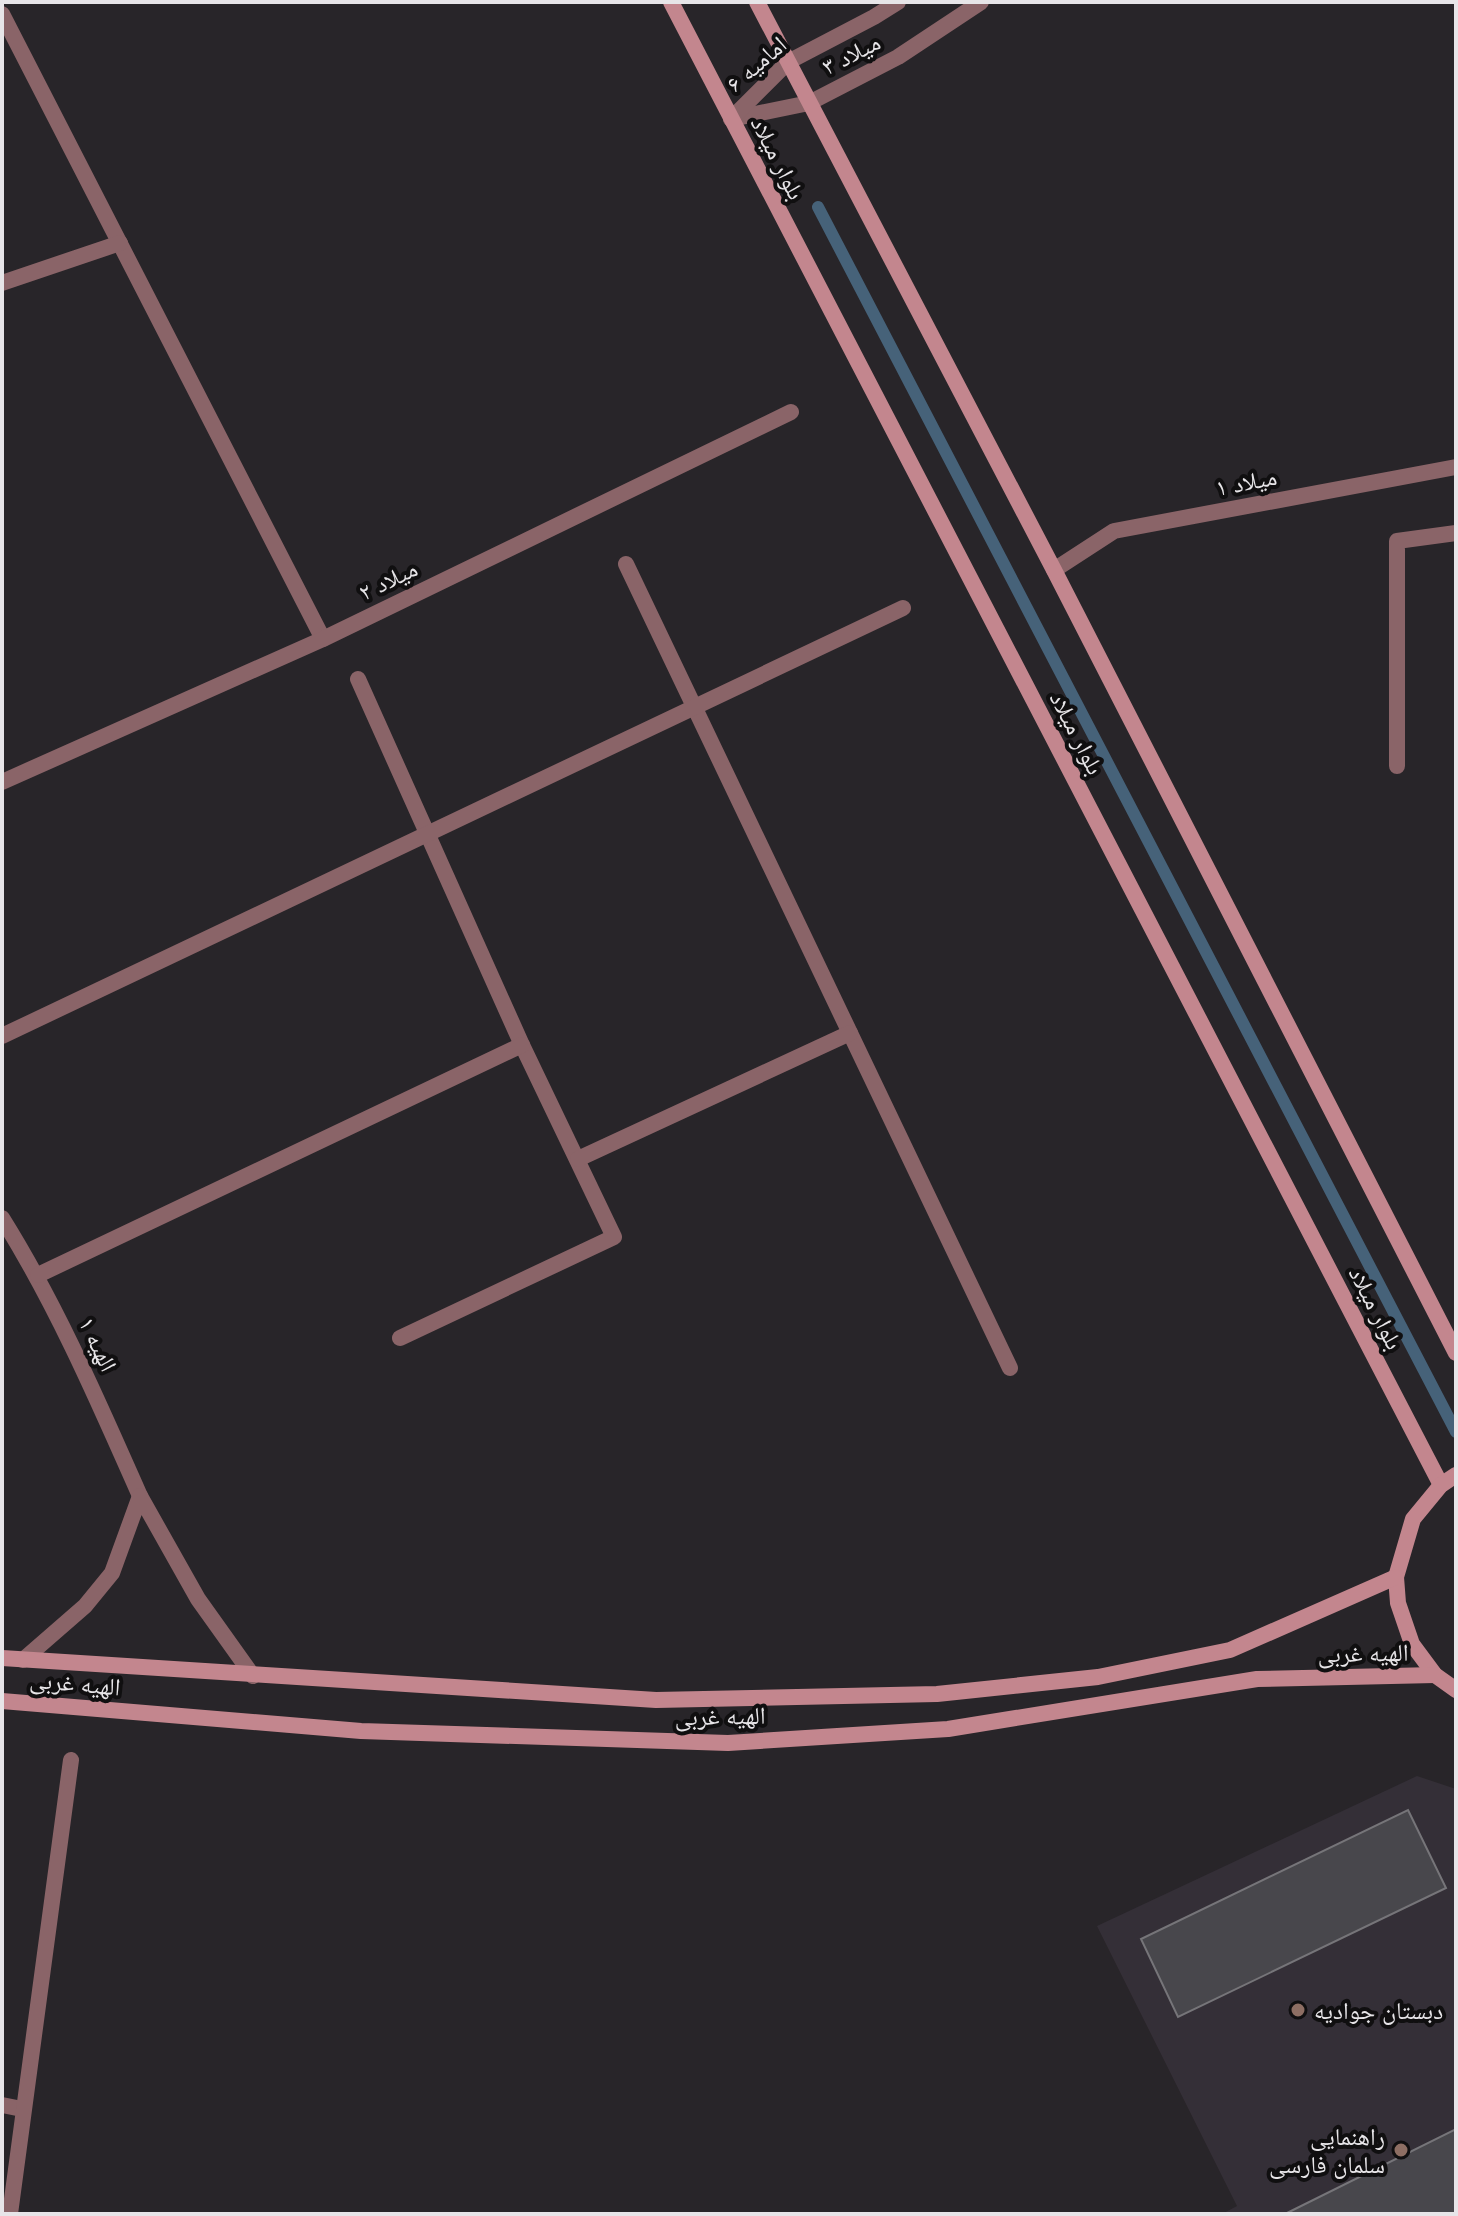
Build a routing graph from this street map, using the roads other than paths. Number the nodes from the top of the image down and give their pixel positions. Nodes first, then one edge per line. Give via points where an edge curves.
1 (671, 2) edge
2 (757, 2) edge
3 (898, 2) edge
4 (981, 2) edge
5 (2, 14) edge
6 (8, 41) edge
7 (788, 62) junction
8 (809, 103) junction
9 (731, 119) junction
10 (120, 243) junction
11 (2, 283) edge
12 (791, 412) dead end
13 (1456, 467) edge
14 (1456, 533) edge
15 (626, 564) dead end
16 (1054, 570) junction
17 (903, 608) dead end
18 (323, 639) junction
19 (358, 679) dead end
20 (694, 707) junction
21 (1397, 766) dead end
22 (2, 782) edge
23 (427, 834) junction
24 (850, 1033) junction
25 (2, 1036) edge
26 (522, 1045) junction
27 (578, 1159) junction
28 (2, 1218) edge
29 (38, 1275) junction
30 (400, 1338) dead end
31 (1456, 1353) edge
32 (1010, 1368) dead end
33 (1456, 1475) edge
34 (1441, 1485) junction
35 (140, 1496) junction
36 (1396, 1577) junction
37 (2, 1658) edge
38 (23, 1660) junction
39 (1435, 1675) junction
40 (253, 1676) junction
41 (1456, 1690) edge
42 (2, 1701) edge
43 (71, 1760) dead end
44 (2, 2105) edge
45 (22, 2109) junction
46 (10, 2214) edge

1 - 9 main road, بلوار میلاد
2 - 7 main road
3 - 7 street, امامیه ۶
4 - 8 street, میلاد ۳ via 898,57
5 - 6 street
6 - 10 street
7 - 8 main road
7 - 9 street, امامیه ۶
8 - 9 street, میلاد ۳
8 - 16 main road
9 - 34 main road, بلوار میلاد
10 - 11 street
10 - 18 street
12 - 18 street, میلاد ۲
13 - 16 street, میلاد ۱ via 1114,531
14 - 21 street via 1397,541
15 - 20 street
16 - 31 main road
17 - 20 street
18 - 22 street, میلاد ۲
19 - 23 street
20 - 23 street
20 - 24 street
23 - 25 street
23 - 26 street
24 - 27 street
24 - 32 street
26 - 27 street
26 - 29 street
27 - 30 street via 614,1237
28 - 29 street, الهیه ۱
29 - 35 street, الهیه ۱
33 - 34 main road
34 - 36 main road via 1413,1519
35 - 38 street via 112,1573 85,1606
35 - 40 street, الهیه ۱ via 198,1599
36 - 39 main road via 1398,1603 1412,1644
36 - 40 main road, الهیه غربی via 1230,1650 1098,1677 937,1694 656,1700
37 - 38 main road, الهیه غربی
38 - 40 main road, الهیه غربی
39 - 41 main road
39 - 42 main road, الهیه غربی via 1257,1679 948,1729 728,1743 361,1731
43 - 45 street
44 - 45 street
45 - 46 street

